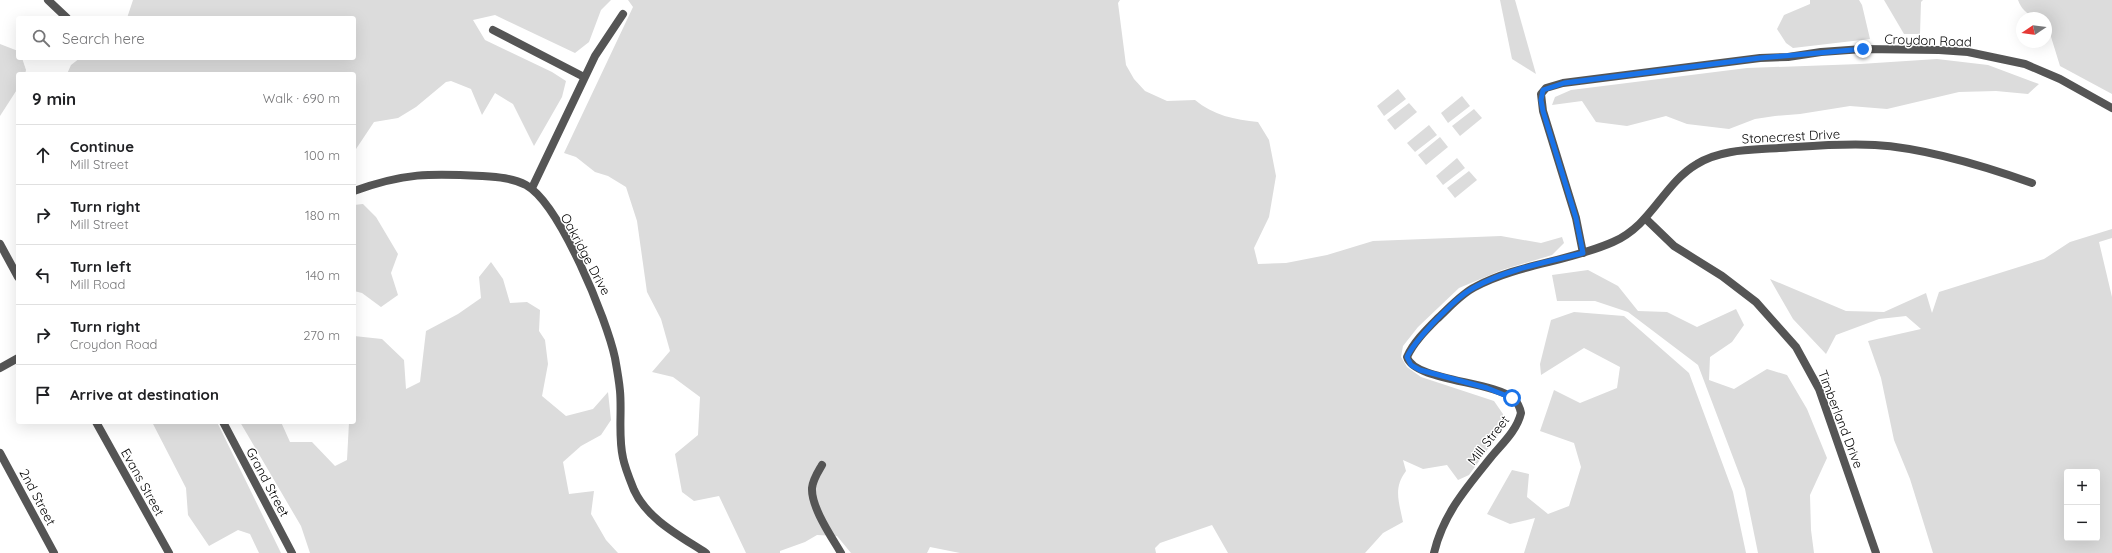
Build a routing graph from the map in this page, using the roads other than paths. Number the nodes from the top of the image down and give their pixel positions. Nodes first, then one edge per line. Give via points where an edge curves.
1 (48, 0) edge
2 (622, 14) dead end
3 (65, 16) edge
4 (493, 30) dead end
5 (584, 77) junction
6 (2112, 108) edge
7 (2032, 184) dead end
8 (532, 188) junction
9 (356, 190) edge
10 (1646, 219) junction
11 (0, 244) edge
12 (1583, 253) junction
13 (16, 273) edge
14 (16, 359) edge
15 (0, 368) edge
16 (97, 424) edge
17 (224, 424) edge
18 (0, 453) edge
19 (822, 465) dead end
20 (54, 553) edge
21 (168, 553) edge
22 (292, 553) edge
23 (706, 553) edge
24 (841, 553) edge
25 (1434, 553) edge
26 (1876, 553) edge

1 - 3 street
2 - 5 street
4 - 5 street
5 - 8 street
6 - 12 street, Croydon Road via 2060,79 2025,64 1968,52 1939,50 1863,49 1760,58 1564,83 1543,90 1541,100 1576,218
7 - 10 street, Stonecrest Drive via 1941,156 1874,145 1734,152 1718,154 1695,165 1678,179
8 - 9 street via 506,178 438,173 396,177
8 - 23 street, Oakridge Drive via 557,222 585,273 600,309 615,357 620,392 623,458 634,490 641,502 661,523
10 - 12 street, Stonecrest Drive via 1624,236
10 - 26 street, Timberland Drive via 1674,246 1722,276 1756,302 1796,347 1818,389
11 - 13 street
12 - 25 street, Mill Street via 1511,272 1474,287 1453,303 1410,350 1407,357 1411,365 1446,378 1500,392 1514,399 1521,413 1515,427 1448,513 1437,538
14 - 15 street
16 - 21 street, Evans Street
17 - 22 street, Grand Street
18 - 20 street, 2nd Street
19 - 24 street via 814,479 812,497

